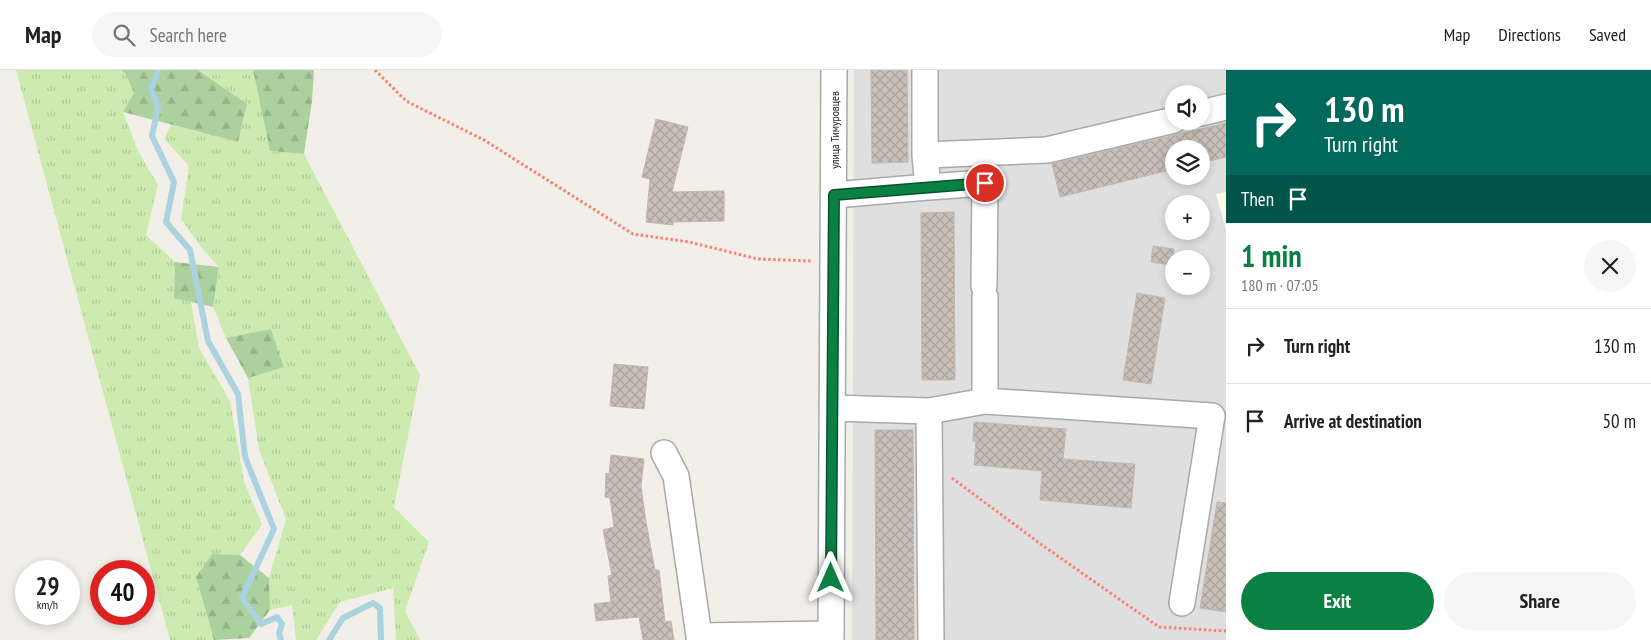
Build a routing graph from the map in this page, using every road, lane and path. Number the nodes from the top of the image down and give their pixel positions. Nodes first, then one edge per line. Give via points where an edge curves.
1 (375, 70) edge
2 (834, 70) edge
3 (925, 70) edge
4 (1226, 107) edge
5 (1210, 111) edge
6 (1165, 122) edge
7 (925, 156) junction
8 (928, 187) junction
9 (834, 195) junction
10 (833, 262) junction
11 (985, 400) junction
12 (832, 408) junction
13 (929, 411) junction
14 (664, 453) dead end
15 (930, 461) junction
16 (1182, 603) dead end
17 (1226, 631) edge
18 (831, 637) edge
19 (699, 638) edge
20 (931, 640) edge

1 - 10 path via 406,102 484,140 633,234 689,242 758,259
2 - 9 street, улица Тимуровцев
3 - 7 street
4 - 5 street
6 - 7 street via 1046,150
7 - 8 street
8 - 9 street
8 - 11 street via 985,183
9 - 10 street, улица Тимуровцев
10 - 12 street, улица Тимуровцев
11 - 13 street
11 - 16 street via 1212,416
12 - 13 street
12 - 18 street, улица Тимуровцев
13 - 15 street
14 - 19 street via 676,476
15 - 17 path via 1042,545 1159,626
15 - 20 street
18 - 19 street

